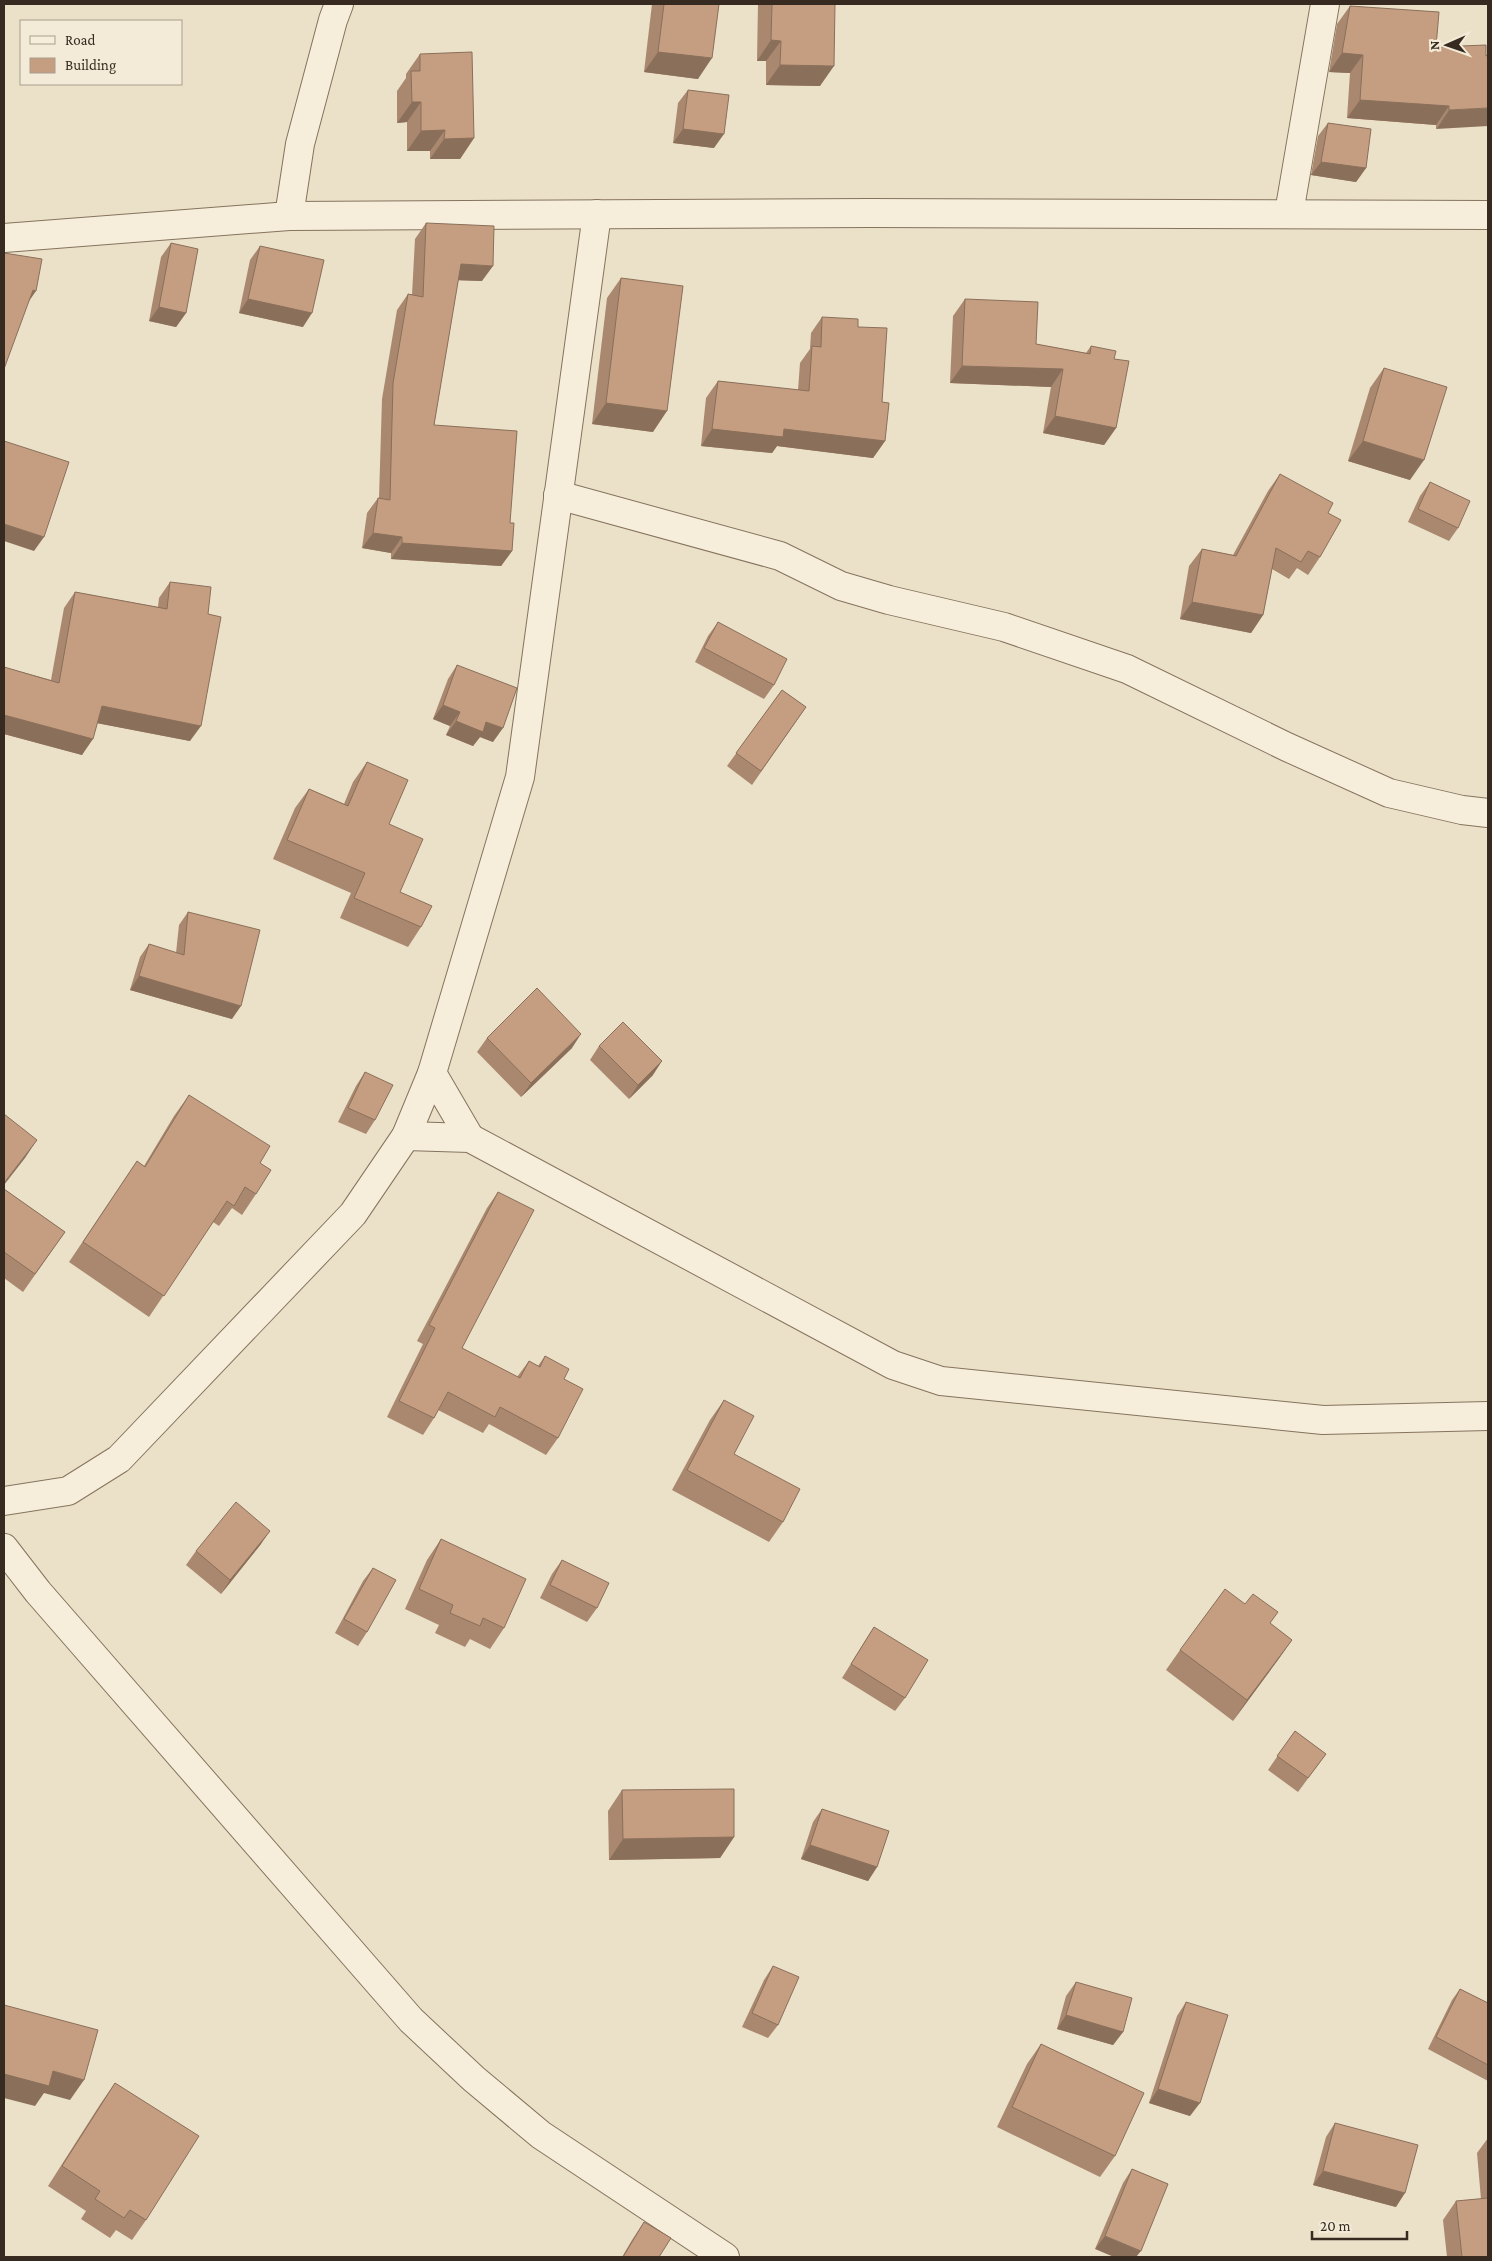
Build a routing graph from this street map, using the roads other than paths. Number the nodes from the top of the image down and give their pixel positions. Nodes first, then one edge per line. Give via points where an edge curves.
1 (339, 4) edge
2 (1326, 4) edge
3 (1289, 213) junction
4 (597, 214) junction
5 (1488, 215) edge
6 (289, 216) junction
7 (4, 238) edge
8 (558, 495) junction
9 (1488, 813) edge
10 (432, 1074) junction
11 (406, 1136) junction
12 (470, 1138) junction
13 (1488, 1416) edge
14 (4, 1501) edge
15 (4, 1548) edge
16 (725, 2257) edge

1 - 6 street via 300,144
2 - 3 street
3 - 4 street
3 - 5 street
4 - 6 street
4 - 8 street
6 - 7 street
8 - 9 street via 780,556 842,586 1004,627 1127,669 1390,793
8 - 10 street via 520,777
10 - 11 street
10 - 12 street
11 - 12 street
11 - 14 street via 353,1214 119,1459 68,1491
12 - 13 street via 893,1365 941,1381 1323,1420
15 - 16 street via 38,1592 411,2020 541,2135

